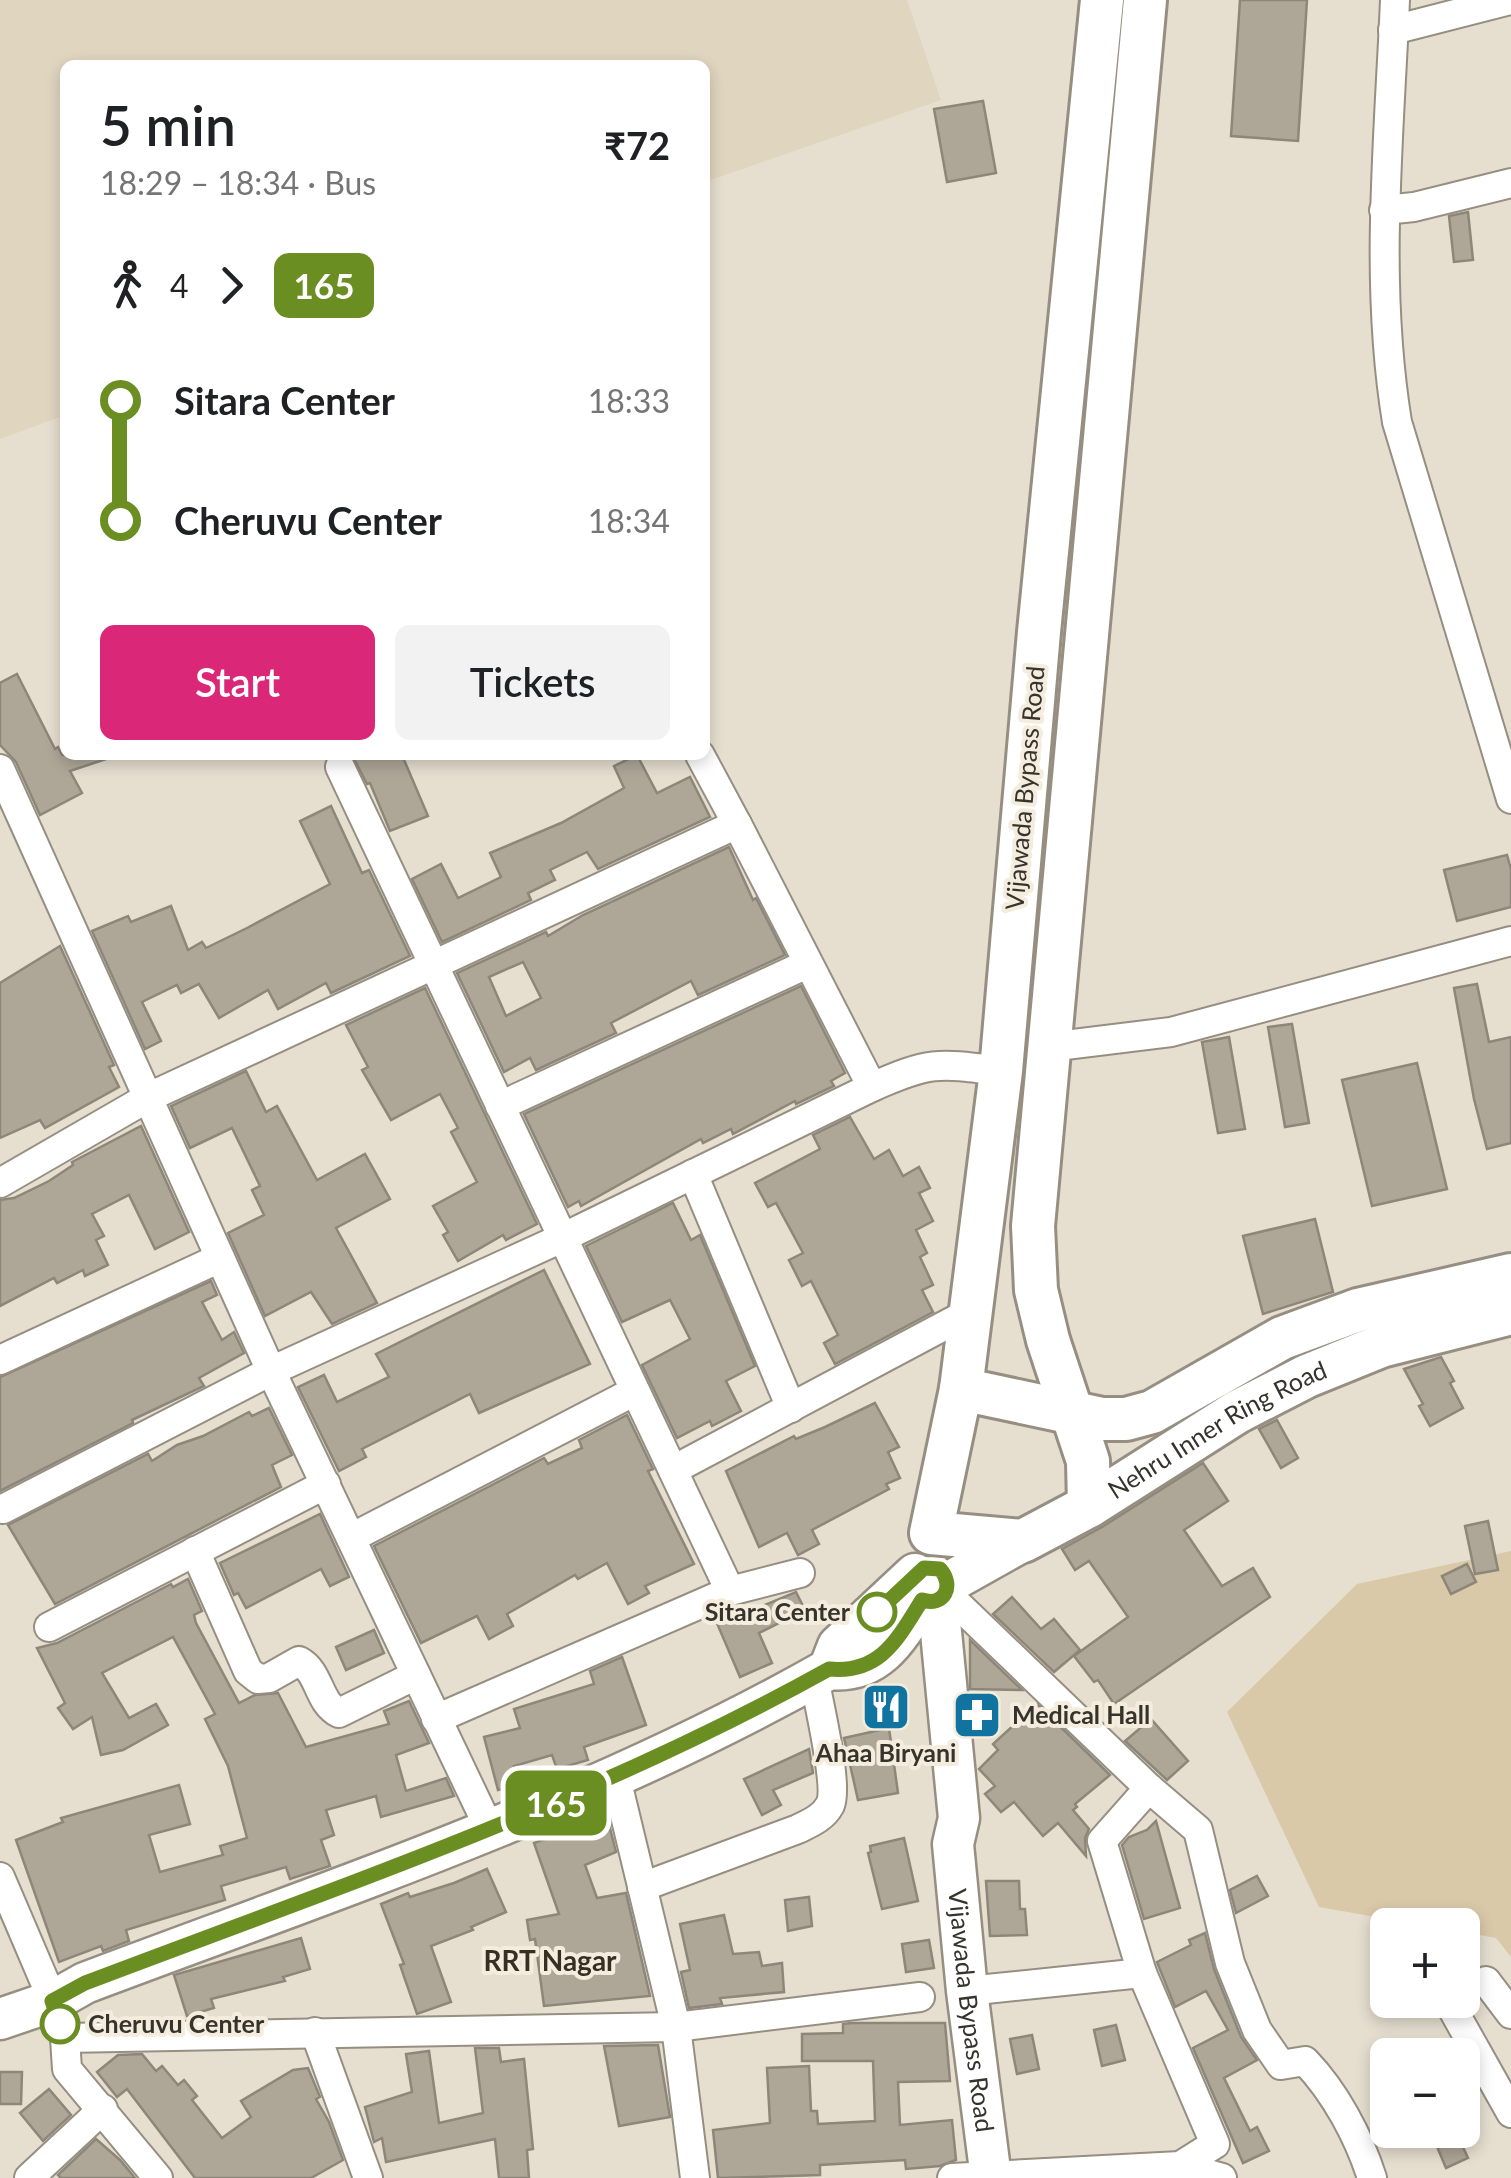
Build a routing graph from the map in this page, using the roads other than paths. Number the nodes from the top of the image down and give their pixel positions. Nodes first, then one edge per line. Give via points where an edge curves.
1 (1102, 0) edge
2 (1145, 0) edge
3 (1394, 0) edge
4 (1510, 0) edge
5 (1393, 30) junction
6 (1511, 184) edge
7 (1384, 210) junction
8 (703, 760) edge
9 (340, 768) dead end
10 (0, 769) edge
11 (1511, 799) edge
12 (737, 824) junction
13 (1511, 941) edge
14 (808, 964) junction
15 (434, 966) junction
16 (1049, 1047) junction
17 (1001, 1071) junction
18 (872, 1088) junction
19 (149, 1097) junction
20 (500, 1106) junction
21 (693, 1174) junction
22 (0, 1183) edge
23 (562, 1238) junction
24 (220, 1258) junction
25 (1511, 1275) edge
26 (970, 1312) junction
27 (1511, 1313) edge
28 (0, 1360) edge
29 (271, 1372) junction
30 (961, 1389) junction
31 (636, 1391) junction
32 (791, 1408) junction
33 (1071, 1412) junction
34 (673, 1470) junction
35 (326, 1484) junction
36 (1089, 1506) junction
37 (3, 1509) dead end
38 (351, 1538) junction
39 (195, 1551) junction
40 (800, 1573) dead end
41 (931, 1579) junction
42 (730, 1591) junction
43 (49, 1627) dead end
44 (822, 1673) junction
45 (416, 1675) junction
46 (436, 1719) junction
47 (616, 1778) junction
48 (1150, 1788) junction
49 (490, 1830) junction
50 (0, 1877) edge
51 (642, 1887) junction
52 (1142, 1973) junction
53 (1486, 1981) dead end
54 (967, 1991) junction
55 (920, 1997) dead end
56 (1511, 2014) edge
57 (0, 2018) edge
58 (1458, 2018) edge
59 (59, 2020) junction
60 (676, 2027) junction
61 (315, 2032) junction
62 (104, 2110) junction
63 (1511, 2113) edge
64 (1180, 2166) junction
65 (978, 2177) edge
66 (29, 2178) edge
67 (158, 2178) edge
68 (368, 2178) edge
69 (695, 2178) edge
70 (1222, 2178) edge
71 (1372, 2178) edge

1 - 17 main road, Vijawada Bypass Road
2 - 16 main road, Vijawada Bypass Road
3 - 5 street
4 - 5 street
5 - 7 street
6 - 7 street
7 - 11 street via 1384,326 1397,422
8 - 12 street
9 - 15 street
10 - 19 street
12 - 14 street
12 - 15 street
13 - 16 street via 1171,1032
14 - 18 street
14 - 20 street
15 - 19 street
15 - 20 street
16 - 33 main road, Vijawada Bypass Road via 1032,1226 1036,1290
17 - 18 street via 926,1065
17 - 26 main road, Vijawada Bypass Road
18 - 21 street
19 - 22 street
19 - 24 street
20 - 23 street
21 - 23 street
21 - 32 street
23 - 29 street
23 - 31 street
24 - 28 street
24 - 29 street
25 - 33 main road, Nehru Inner Ring Road via 1358,1310 1282,1338 1152,1412 1102,1419
26 - 30 main road, Vijawada Bypass Road
26 - 32 street
27 - 36 main road, Nehru Inner Ring Road via 1380,1346 1306,1376
29 - 35 street
29 - 37 street
30 - 33 main road, Nehru Inner Ring Road
30 - 41 main road, Vijawada Bypass Road
31 - 34 street
31 - 38 street
32 - 34 street
33 - 36 main road, Vijawada Bypass Road via 1088,1461
34 - 42 street
35 - 38 street
35 - 39 street
36 - 41 main road, Nehru Inner Ring Road
38 - 45 street
39 - 43 street
39 - 45 street via 248,1671 258,1679 300,1661 339,1713
40 - 42 street
41 - 44 street via 838,1646
41 - 48 street
41 - 54 street, Vijawada Bypass Road via 959,1818 953,1844
42 - 46 street
44 - 47 street
44 - 51 street via 831,1804 798,1829
45 - 46 street
46 - 49 street
47 - 49 street
47 - 51 street
48 - 52 street via 1102,1840
48 - 71 street via 1198,1830 1230,1962 1257,2030 1281,2065 1305,2061 1316,2073 1357,2139
49 - 59 street via 85,1983
50 - 59 street
51 - 60 street
52 - 54 street
52 - 64 street via 1215,2144
53 - 56 street
54 - 65 street, Vijawada Bypass Road
55 - 60 street
57 - 59 street
58 - 63 street
59 - 61 street
59 - 62 street via 67,2069
60 - 61 street
60 - 69 street
61 - 68 street
62 - 66 street
62 - 67 street
64 - 65 street
64 - 70 street

